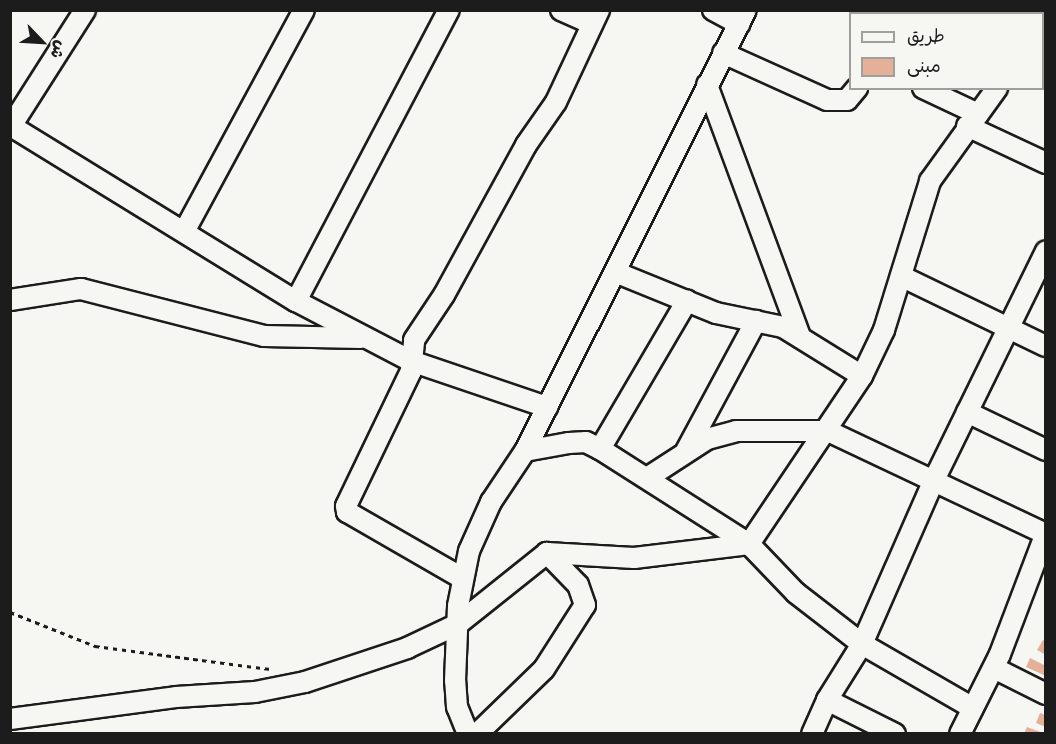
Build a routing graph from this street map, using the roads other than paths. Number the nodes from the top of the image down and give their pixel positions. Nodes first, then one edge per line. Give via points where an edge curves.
1 (85, 10) edge
2 (304, 10) edge
3 (448, 10) edge
4 (561, 10) edge
5 (712, 10) edge
6 (595, 17) edge
7 (742, 17) edge
8 (723, 53) junction
9 (707, 85) junction
10 (855, 90) edge
11 (926, 90) edge
12 (995, 90) edge
13 (972, 120) junction
14 (1046, 163) edge
15 (185, 230) junction
16 (1046, 251) edge
17 (615, 272) junction
18 (900, 276) junction
19 (10, 300) edge
20 (296, 301) junction
21 (687, 301) junction
22 (756, 321) junction
23 (1008, 328) junction
24 (800, 337) junction
25 (367, 338) junction
26 (1046, 346) edge
27 (411, 361) junction
28 (862, 376) junction
29 (547, 407) junction
30 (967, 412) junction
31 (828, 431) junction
32 (600, 449) junction
33 (1046, 450) edge
34 (525, 451) junction
35 (686, 452) junction
36 (647, 478) junction
37 (933, 482) junction
38 (1045, 534) edge
39 (749, 544) junction
40 (547, 553) junction
41 (462, 578) junction
42 (458, 624) junction
43 (862, 644) junction
44 (994, 668) junction
45 (1046, 694) edge
46 (827, 700) junction
47 (973, 708) junction
48 (10, 719) edge
49 (468, 734) edge
50 (477, 734) edge
51 (812, 734) edge
52 (895, 734) edge
53 (960, 734) edge

1 - 15 street via 10,126
2 - 15 street
3 - 20 street
4 - 6 street
5 - 7 street
6 - 27 street via 556,102 526,146 444,295 414,340
7 - 8 street
8 - 9 street
8 - 10 street via 827,100 847,100
9 - 17 street
9 - 24 street
11 - 13 street
12 - 13 street
13 - 14 street
13 - 18 street via 930,181
15 - 20 street
16 - 23 street
17 - 21 street
17 - 29 street
18 - 23 street
18 - 28 street via 884,330
19 - 25 street via 81,289 264,336
20 - 25 street
21 - 22 street via 716,313
21 - 32 street
22 - 24 street via 773,323
22 - 35 street
23 - 26 street
23 - 30 street
24 - 28 street
25 - 27 street
27 - 29 street
27 - 41 street via 399,398 348,500 347,512
28 - 31 street
29 - 34 street
30 - 33 street
30 - 37 street
31 - 35 street via 736,431 707,439
31 - 37 street
31 - 39 street
32 - 34 street via 578,443
32 - 36 street
34 - 41 street via 481,521
35 - 36 street
36 - 39 street
37 - 38 street
37 - 43 street
38 - 44 street
39 - 40 street via 634,558
39 - 43 street via 796,594
40 - 42 street
40 - 50 street via 578,585 585,605 544,669
41 - 42 street
42 - 48 street via 407,648 305,682 255,692 176,697
42 - 49 street via 457,707
43 - 46 street
43 - 47 street
44 - 45 street
44 - 47 street
46 - 51 street
46 - 52 street
47 - 53 street

